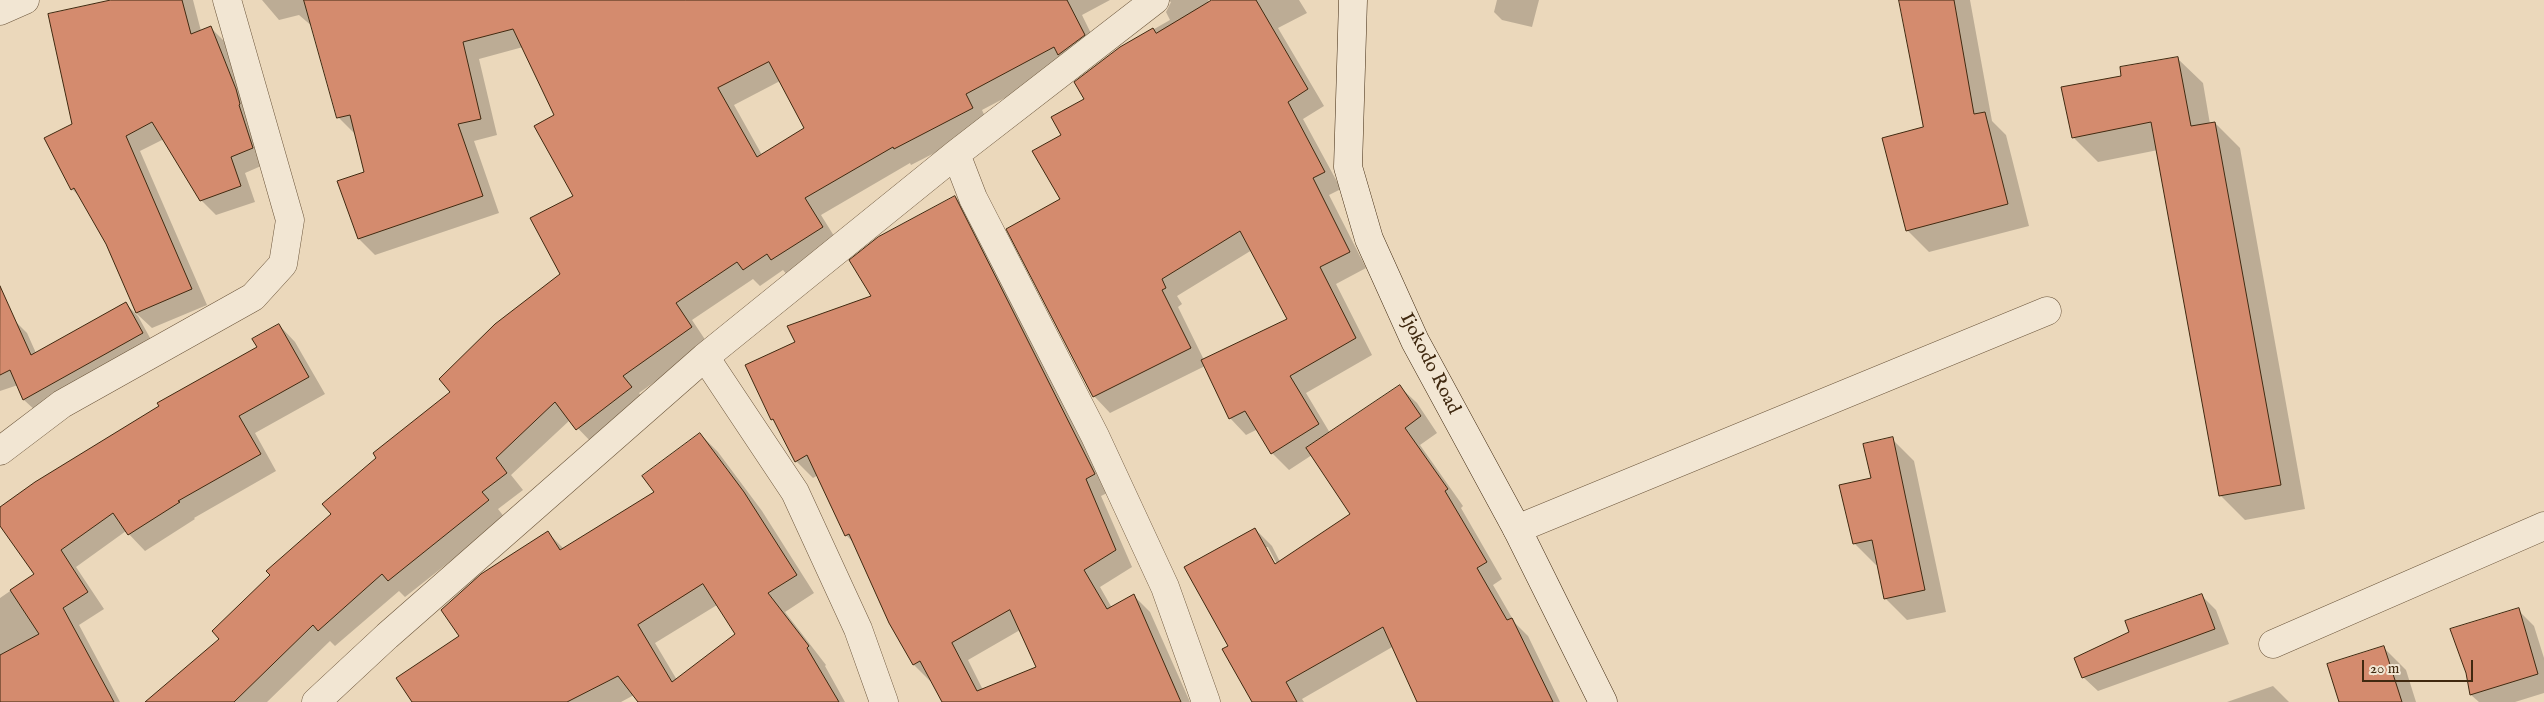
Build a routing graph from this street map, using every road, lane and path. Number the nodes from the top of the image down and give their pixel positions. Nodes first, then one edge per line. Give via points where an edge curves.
1 (25, 0) edge
2 (228, 0) edge
3 (1155, 0) edge
4 (1353, 0) edge
5 (0, 11) edge
6 (956, 154) junction
7 (2047, 311) dead end
8 (705, 356) junction
9 (0, 451) edge
10 (2544, 526) edge
11 (1516, 530) junction
12 (2273, 644) dead end
13 (316, 702) edge
14 (884, 702) edge
15 (1206, 702) edge
16 (1603, 702) edge

1 - 5 street
2 - 9 street via 290,220 283,264 254,297 62,404
3 - 6 street
4 - 11 street, Ijokodo Road via 1348,167 1369,239 1416,341
6 - 8 street
6 - 15 street via 973,198 1095,436 1165,587
7 - 11 street
8 - 13 street
8 - 14 street via 794,492 858,629
10 - 12 street
11 - 16 street, Ijokodo Road

